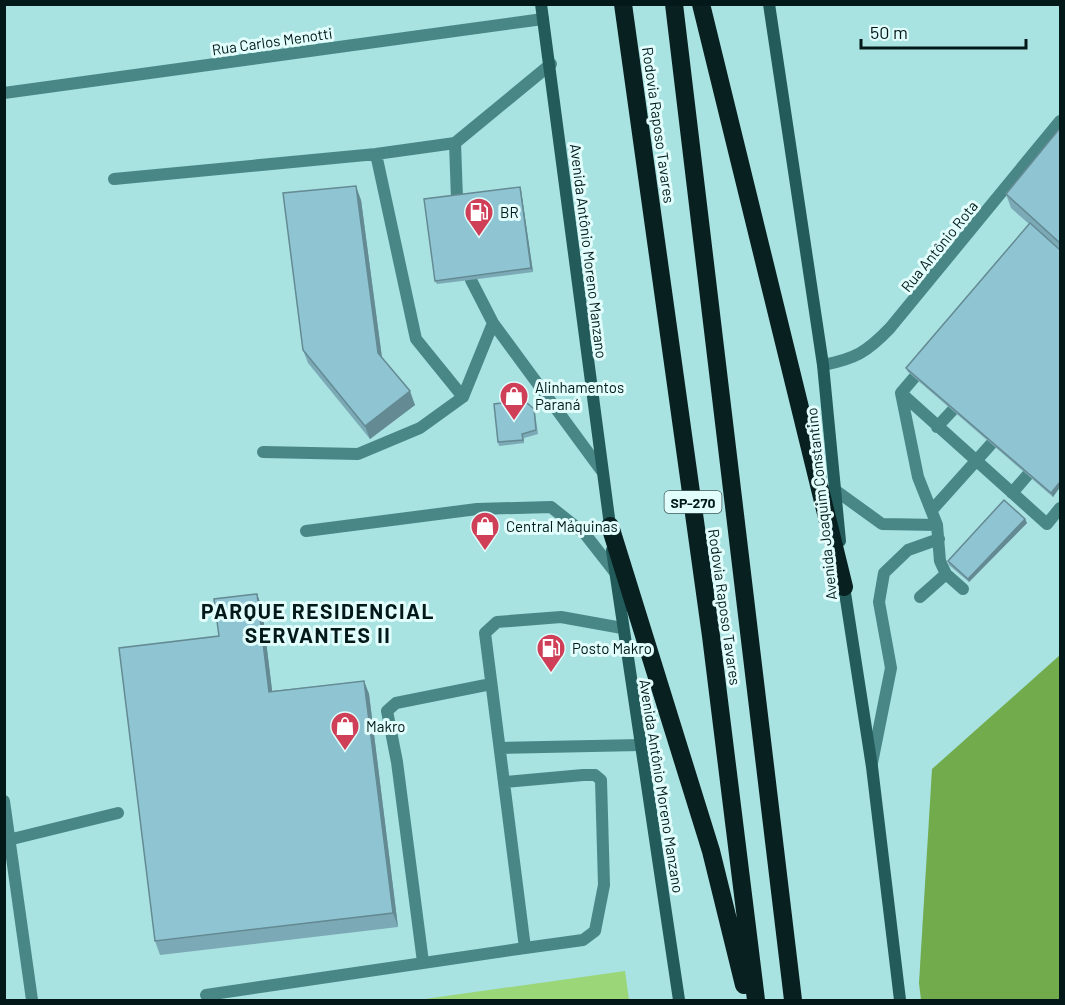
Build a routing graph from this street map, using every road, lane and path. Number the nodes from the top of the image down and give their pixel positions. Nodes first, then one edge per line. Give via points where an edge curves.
1 (541, 4) edge
2 (623, 4) edge
3 (674, 4) edge
4 (701, 4) edge
5 (769, 4) edge
6 (543, 19) junction
7 (551, 64) junction
8 (4, 93) edge
9 (1060, 121) edge
10 (455, 143) junction
11 (376, 154) junction
12 (114, 179) dead end
13 (456, 199) edge
14 (471, 280) edge
15 (493, 323) junction
16 (931, 358) edge
17 (823, 366) junction
18 (901, 393) junction
19 (968, 393) edge
20 (463, 397) junction
21 (1007, 426) edge
22 (937, 427) junction
23 (263, 452) dead end
24 (1047, 453) edge
25 (977, 460) junction
26 (601, 470) junction
27 (835, 490) junction
28 (1012, 493) junction
29 (1060, 508) edge
30 (932, 510) junction
31 (937, 525) junction
32 (610, 526) junction
33 (306, 531) dead end
34 (939, 539) junction
35 (614, 571) junction
36 (946, 574) junction
37 (844, 587) junction
38 (963, 589) dead end
39 (920, 597) dead end
40 (622, 627) junction
41 (491, 684) junction
42 (640, 745) junction
43 (501, 748) junction
44 (872, 767) junction
45 (505, 782) junction
46 (4, 801) edge
47 (118, 813) dead end
48 (7, 841) edge
49 (525, 948) junction
50 (423, 962) junction
51 (206, 995) dead end
52 (32, 1000) edge
53 (679, 1000) edge
54 (748, 1000) edge
55 (756, 1000) edge
56 (793, 1000) edge
57 (900, 1000) edge

1 - 6 street, Avenida Antônio Moreno Manzano
2 - 55 highway, Rodovia Raposo Tavares / SP-270 via 711,636
3 - 56 highway, Rodovia Raposo Tavares / SP-270
4 - 37 highway
5 - 17 street, Avenida Joaquim Constantino
6 - 7 street, Avenida Antônio Moreno Manzano
6 - 8 street, Rua Carlos Menotti
7 - 10 street
7 - 26 street, Avenida Antônio Moreno Manzano
9 - 17 street, Rua Antônio Rota via 870,350
10 - 11 street
10 - 13 street
11 - 12 street
11 - 20 street via 416,339
14 - 15 street
15 - 20 street
15 - 26 street
16 - 18 street
17 - 27 street, Avenida Joaquim Constantino
18 - 22 street
18 - 30 street via 918,477
19 - 22 street
20 - 23 street via 420,428 358,454
21 - 25 street
22 - 25 street
24 - 28 street
25 - 28 street
25 - 30 street
26 - 32 street, Avenida Antônio Moreno Manzano
27 - 31 street via 882,524
27 - 37 street, Avenida Joaquim Constantino
28 - 29 street via 1047,524
30 - 31 street
31 - 34 street
32 - 35 street, Avenida Antônio Moreno Manzano
32 - 54 highway via 711,851
33 - 35 street via 477,509 551,507 585,534
34 - 36 street via 940,561
34 - 44 street via 908,550 884,573 879,602 891,668
35 - 40 street, Avenida Antônio Moreno Manzano
36 - 38 street
36 - 39 street
37 - 44 street, Avenida Joaquim Constantino
40 - 41 street via 561,617 497,622 485,633
40 - 42 street, Avenida Antônio Moreno Manzano
41 - 43 street
41 - 50 street via 396,703 387,711 398,762
42 - 43 street
42 - 53 street, Avenida Antônio Moreno Manzano
43 - 45 street
44 - 57 street, Avenida Joaquim Constantino
45 - 49 street
45 - 49 street via 583,775 601,780 604,885 595,931 583,940
46 - 48 street
47 - 48 street
48 - 52 street
49 - 50 street
50 - 51 street

